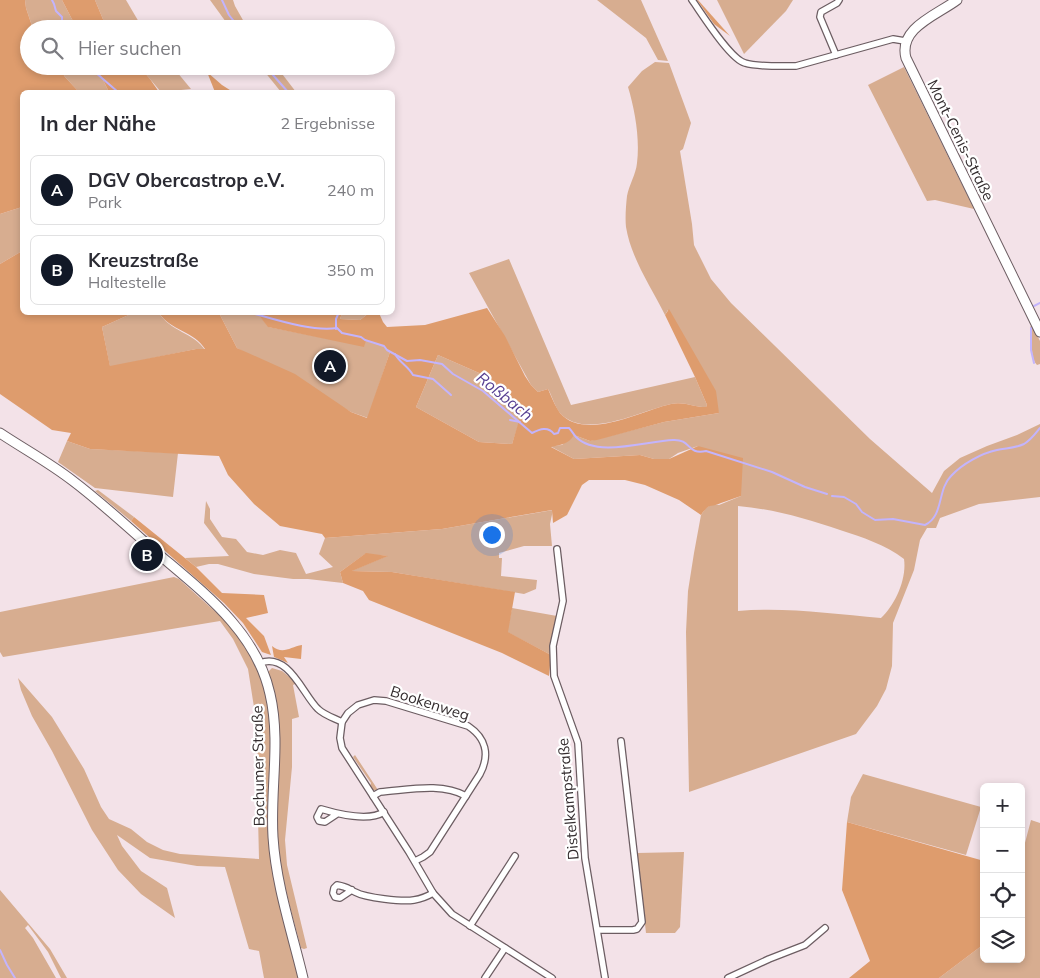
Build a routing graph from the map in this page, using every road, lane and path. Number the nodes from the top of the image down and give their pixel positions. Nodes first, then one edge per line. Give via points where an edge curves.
1 (692, 0) edge
2 (839, 0) edge
3 (957, 0) edge
4 (905, 41) junction
5 (836, 55) junction
6 (1040, 332) edge
7 (0, 433) edge
8 (556, 550) dead end
9 (260, 663) junction
10 (342, 722) junction
11 (622, 741) dead end
12 (373, 796) junction
13 (466, 796) junction
14 (384, 812) junction
15 (337, 814) dead end
16 (515, 856) dead end
17 (414, 861) junction
18 (352, 890) dead end
19 (433, 893) junction
20 (470, 926) junction
21 (825, 928) dead end
22 (598, 930) junction
23 (504, 948) junction
24 (732, 977) edge
25 (303, 978) edge
26 (485, 978) edge
27 (552, 978) edge
28 (605, 978) edge

1 - 5 street via 730,53 743,63 796,66
2 - 5 street via 820,17
3 - 4 main road via 913,30
4 - 5 street via 893,39
4 - 6 main road, Mont-Cenis-Straße via 907,63
7 - 9 main road, Bochumer Straße via 74,481 205,595 240,631
8 - 22 street, Distelkampstraße via 563,601 553,646 554,676 578,743 585,858
9 - 10 street via 265,661 283,667 299,681 320,711
9 - 25 main road, Bochumer Straße via 274,716 274,851
10 - 12 street via 342,748
10 - 13 street, Bookenweg via 358,705 380,700 468,726 482,739 486,758
11 - 22 street via 642,922 633,930
12 - 13 street via 380,792 439,788
12 - 14 street
13 - 17 street, Bookenweg via 430,852
14 - 15 street via 370,817
14 - 17 street
16 - 20 street
17 - 19 street
18 - 19 street via 376,898 414,900
19 - 20 street via 452,914
20 - 23 street
21 - 24 street via 805,945
22 - 28 street, Distelkampstraße
23 - 26 street
23 - 27 street

